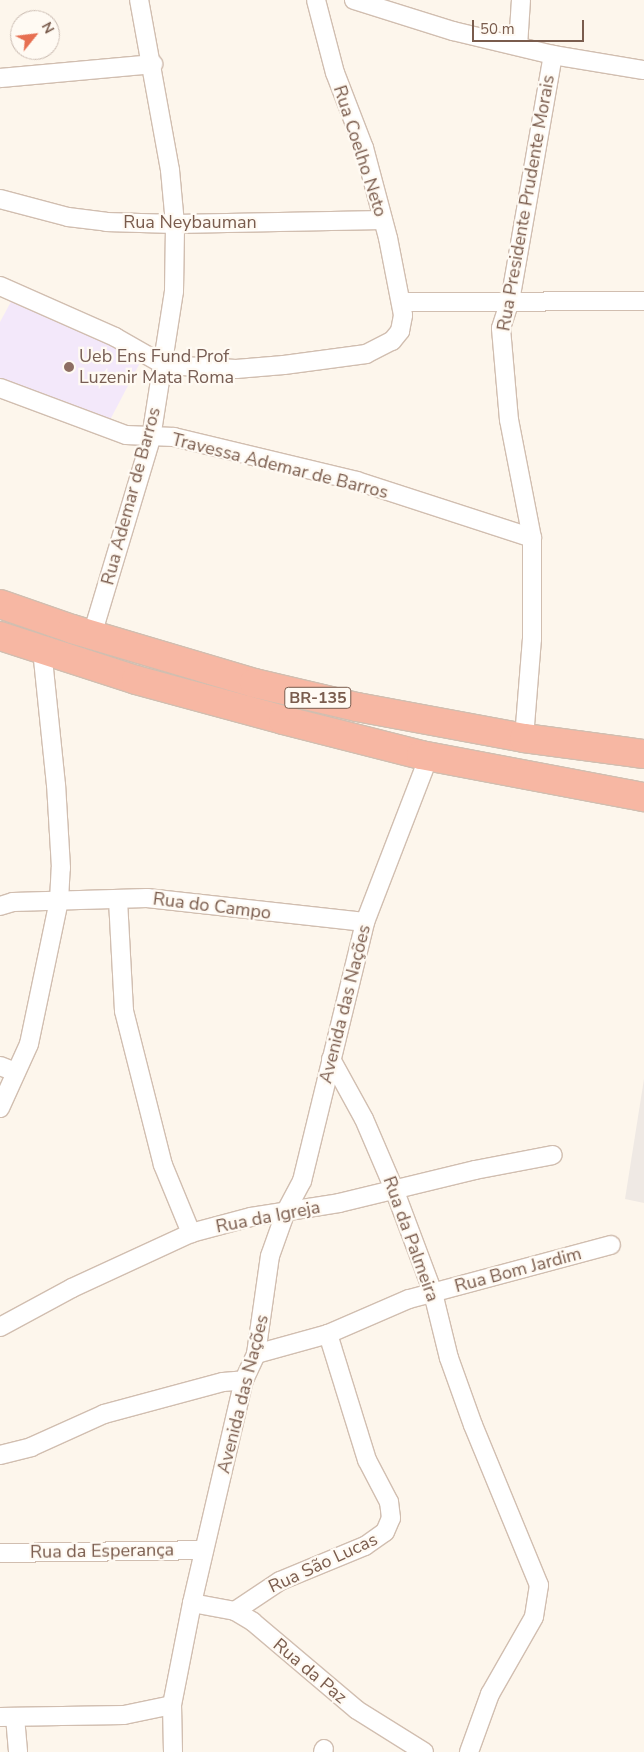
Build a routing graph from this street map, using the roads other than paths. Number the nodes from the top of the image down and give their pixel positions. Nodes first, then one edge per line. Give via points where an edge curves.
1 (139, 0) edge
2 (316, 0) edge
3 (354, 0) edge
4 (521, 0) edge
5 (518, 46) junction
6 (553, 55) junction
7 (153, 64) junction
8 (644, 70) edge
9 (0, 78) edge
10 (0, 198) edge
11 (383, 220) junction
12 (176, 224) junction
13 (0, 286) edge
14 (510, 301) junction
15 (644, 301) edge
16 (402, 302) junction
17 (164, 365) junction
18 (0, 388) edge
19 (151, 438) junction
20 (532, 538) junction
21 (0, 604) edge
22 (92, 635) junction
23 (0, 636) edge
24 (42, 650) junction
25 (524, 738) junction
26 (644, 754) edge
27 (429, 756) junction
28 (644, 797) edge
29 (118, 900) junction
30 (59, 901) junction
31 (0, 906) edge
32 (365, 922) junction
33 (332, 1059) junction
34 (8, 1069) edge
35 (0, 1108) edge
36 (552, 1155) dead end
37 (394, 1189) junction
38 (286, 1211) junction
39 (191, 1233) junction
40 (611, 1245) dead end
41 (433, 1293) junction
42 (0, 1327) edge
43 (328, 1334) junction
44 (256, 1354) junction
45 (244, 1380) junction
46 (0, 1455) edge
47 (204, 1550) junction
48 (0, 1553) edge
49 (192, 1603) junction
50 (235, 1611) junction
51 (172, 1705) junction
52 (8, 1717) edge
53 (18, 1752) edge
54 (173, 1752) edge
55 (424, 1752) edge
56 (469, 1752) edge

1 - 7 street, Rua Ademar de Barros
2 - 11 street, Rua Coelho Neto via 326,46 364,148
3 - 5 street via 453,31
4 - 5 street
5 - 6 street
6 - 8 street
6 - 14 street, Rua Presidente Prudente Morais
7 - 9 street
7 - 12 street, Rua Ademar de Barros
10 - 12 street, Rua Neybauman via 68,217
11 - 12 street, Rua Neybauman
11 - 16 street, Rua Coelho Neto
12 - 17 street, Rua Ademar de Barros via 174,291
13 - 17 street via 115,337
14 - 15 street
14 - 16 street
14 - 20 street, Rua Presidente Prudente Morais via 503,315 501,342 509,420
16 - 17 street, Rua Coelho Neto via 403,323 397,336 387,345 366,354 236,369
17 - 19 street, Rua Ademar de Barros
18 - 19 street, Travessa Ademar de Barros via 126,434
19 - 20 street, Travessa Ademar de Barros via 174,437 357,481
19 - 22 street, Rua Ademar de Barros
20 - 25 street, Rua Presidente Prudente Morais via 532,639
21 - 22 highway, BR-135
22 - 25 highway, BR-135 via 254,683 366,709
23 - 24 highway, BR-135
24 - 27 highway, BR-135 via 136,680
24 - 30 street via 56,794
25 - 26 highway, BR-135
27 - 28 highway, BR-135
27 - 32 street, Avenida das Nações
29 - 30 street, Rua do Campo
29 - 32 street, Rua do Campo via 147,898
29 - 39 street via 124,1011 156,1141 177,1206
30 - 31 street, Rua do Campo via 14,902
30 - 34 street via 29,1044
32 - 33 street, Avenida das Nações
33 - 37 street, Rua da Palmeira via 364,1119
33 - 38 street, Avenida das Nações via 302,1181
34 - 35 street
36 - 37 street, Rua da Igreja
37 - 38 street, Rua da Igreja
37 - 41 street, Rua da Palmeira
38 - 39 street, Rua da Igreja
38 - 44 street, Avenida das Nações via 270,1256
39 - 42 street, Rua da Igreja via 72,1288
40 - 41 street, Rua Bom Jardim
41 - 43 street, Rua Bom Jardim via 383,1309
41 - 56 street, Rua da Palmeira via 449,1358 473,1425 539,1585 534,1617 490,1694
43 - 44 street, Rua Bom Jardim
43 - 50 street, Rua São Lucas via 367,1460 389,1502 392,1518 385,1532 365,1546 280,1581
44 - 45 street, Avenida das Nações
45 - 46 street via 223,1382 104,1414 32,1447
45 - 47 street, Avenida das Nações
47 - 48 street, Rua da Esperança
47 - 49 street, Avenida das Nações
49 - 50 street, Rua da Paz
49 - 51 street, Avenida das Nações
50 - 55 street, Rua da Paz via 253,1622 357,1710
51 - 52 street via 124,1715
51 - 54 street, Avenida das Nações
52 - 53 street

